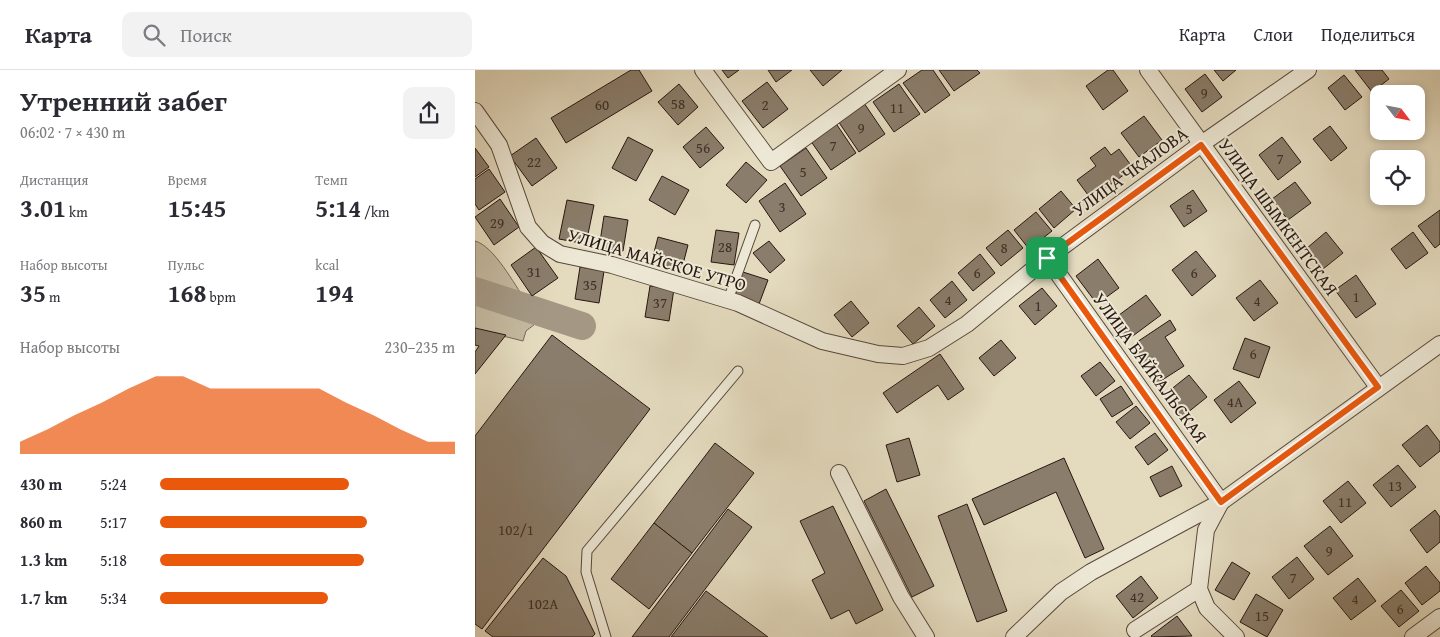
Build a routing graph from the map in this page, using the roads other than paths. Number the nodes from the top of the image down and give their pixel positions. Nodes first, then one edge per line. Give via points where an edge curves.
1 (703, 70) edge
2 (898, 70) edge
3 (1148, 70) edge
4 (1308, 70) edge
5 (475, 111) edge
6 (1201, 145) junction
7 (755, 225) dead end
8 (1047, 258) junction
9 (728, 300) junction
10 (1440, 344) edge
11 (903, 356) joint
12 (738, 371) dead end
13 (1378, 387) junction
14 (839, 473) dead end
15 (1221, 502) junction
16 (1199, 589) junction
17 (1440, 618) edge
18 (1135, 630) dead end
19 (606, 637) edge
20 (926, 637) edge
21 (1014, 637) edge
22 (1236, 637) edge
23 (1413, 637) edge

1 - 2 street via 771,162
3 - 6 street, УЛИЦА ШЫМКЕНТСКАЯ
4 - 6 street, УЛИЦА ЧКАЛОВА
5 - 9 street, УЛИЦА МАЙСКОЕ УТРО via 499,145 528,226 542,242 560,254 613,265
6 - 8 street, УЛИЦА ЧКАЛОВА
6 - 13 street, УЛИЦА ШЫМКЕНТСКАЯ
7 - 9 lane
8 - 11 street, УЛИЦА ЧКАЛОВА via 967,324 929,348
8 - 15 street, УЛИЦА БАЙКАЛЬСКАЯ
9 - 11 street, УЛИЦА МАЙСКОЕ УТРО via 821,341
10 - 13 street
12 - 19 lane via 587,551 586,572
13 - 15 street
14 - 20 street via 901,597
15 - 16 street via 1205,530
15 - 21 street via 1091,572 1061,592
16 - 18 street
16 - 22 street via 1207,608
17 - 23 street

